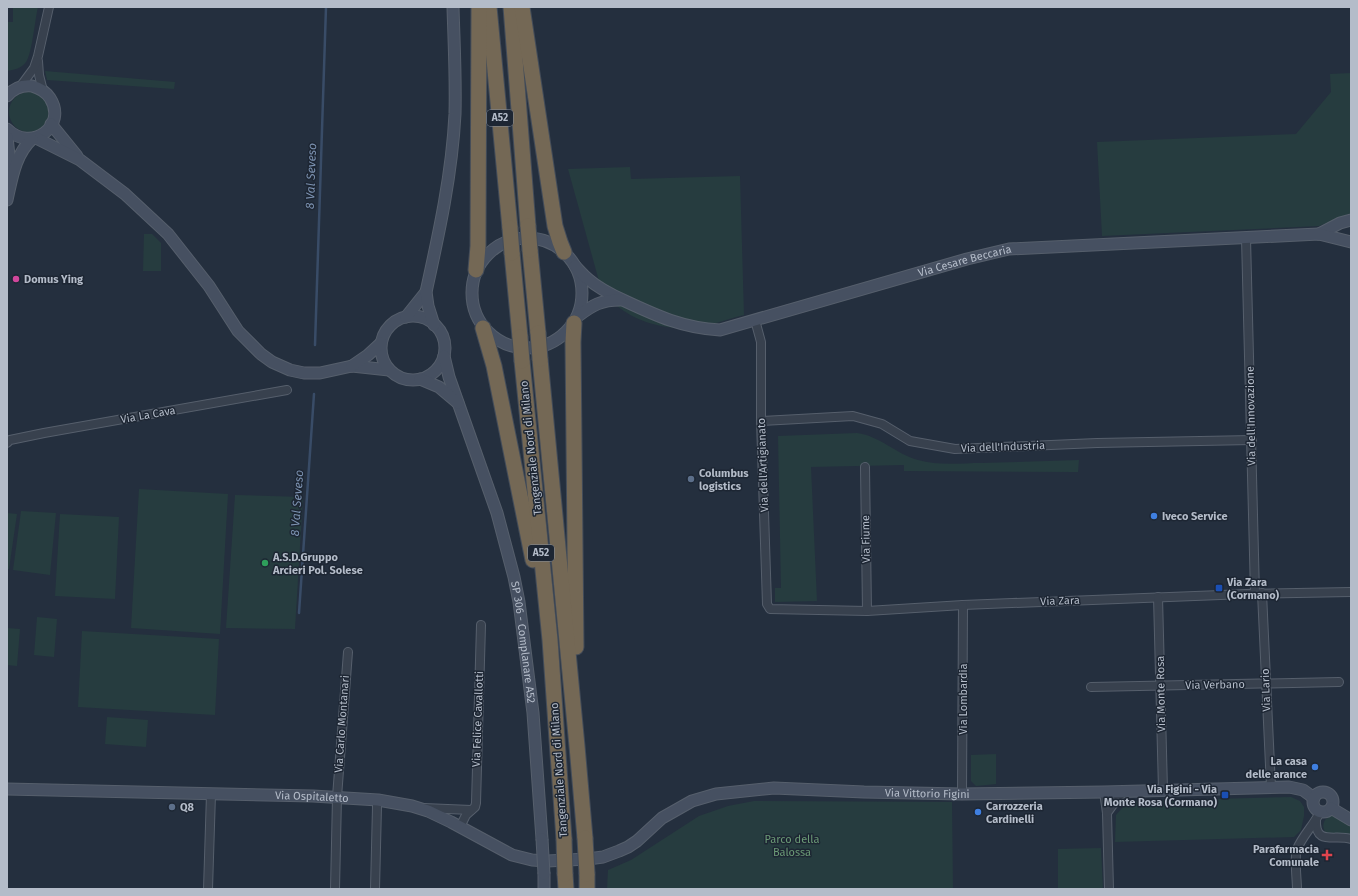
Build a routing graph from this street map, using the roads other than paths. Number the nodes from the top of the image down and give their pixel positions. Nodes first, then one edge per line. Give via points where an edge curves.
1 (48, 7) edge
2 (452, 7) edge
3 (480, 7) edge
4 (489, 7) edge
5 (511, 7) edge
6 (522, 7) edge
7 (38, 56) junction
8 (15, 87) edge
9 (43, 91) junction
10 (7, 96) edge
11 (51, 124) junction
12 (7, 129) edge
13 (7, 137) edge
14 (34, 138) junction
15 (80, 160) junction
16 (11, 179) junction
17 (7, 200) edge
18 (1351, 220) edge
19 (1319, 234) junction
20 (1246, 238) junction
21 (1351, 242) edge
22 (564, 252) junction
23 (575, 266) junction
24 (476, 270) junction
25 (426, 292) junction
26 (623, 300) junction
27 (406, 317) junction
28 (576, 319) junction
29 (755, 320) junction
30 (434, 324) junction
31 (483, 328) junction
32 (381, 343) junction
33 (444, 356) junction
34 (352, 366) junction
35 (389, 370) junction
36 (420, 379) junction
37 (287, 390) dead end
38 (458, 403) junction
39 (761, 421) junction
40 (1252, 440) junction
41 (8, 441) edge
42 (864, 467) dead end
43 (1351, 592) edge
44 (1259, 593) junction
45 (1158, 597) junction
46 (963, 605) junction
47 (770, 609) joint
48 (867, 611) junction
49 (481, 625) dead end
50 (550, 640) junction
51 (348, 652) dead end
52 (1340, 682) dead end
53 (1266, 684) junction
54 (1160, 686) junction
55 (1090, 687) dead end
56 (577, 746) junction
57 (1271, 787) junction
58 (7, 789) edge
59 (1163, 790) junction
60 (1127, 791) junction
61 (1104, 792) junction
62 (211, 794) junction
63 (962, 794) junction
64 (337, 797) junction
65 (1314, 798) junction
66 (378, 800) junction
67 (419, 808) junction
68 (1331, 808) junction
69 (471, 810) junction
70 (1107, 813) junction
71 (1318, 816) junction
72 (1351, 820) edge
73 (460, 827) junction
74 (1303, 838) junction
75 (1327, 838) junction
76 (1351, 839) edge
77 (603, 857) joint
78 (208, 889) edge
79 (335, 889) edge
80 (375, 889) edge
81 (544, 889) edge
82 (566, 889) edge
83 (587, 889) edge
84 (1109, 889) edge
85 (1297, 889) edge

1 - 7 street
2 - 25 street via 455,87 453,137 446,196
3 - 24 highway
4 - 50 highway, Tangenziale Nord di Milano / A52, bridge
5 - 56 highway, Tangenziale Nord di Milano / A52, bridge via 530,250
6 - 22 highway via 555,226
7 - 8 street via 34,68
7 - 9 street
8 - 9 street via 32,86
8 - 10 street
9 - 11 street via 53,106 54,116
11 - 14 street via 44,134
11 - 15 street
12 - 14 street via 20,138
13 - 16 street
14 - 15 street
14 - 16 street via 23,149
15 - 34 street via 125,194 168,234 209,286 238,331 261,354 290,370 304,373 320,373
16 - 17 street
18 - 19 street
19 - 20 street, Via Cesare Beccaria
19 - 21 street
20 - 29 street, Via Cesare Beccaria via 1009,249
20 - 40 street, Via dell'Innovazione
22 - 23 street
22 - 24 street via 543,240 519,238 496,247
23 - 26 street, Via Cesare Beccaria via 588,280
23 - 28 street via 582,290
24 - 31 street via 471,296 476,316
25 - 27 street
25 - 30 street
26 - 28 street, Via Cesare Beccaria via 599,302
26 - 29 street, Via Cesare Beccaria via 665,319 701,329 720,330
27 - 30 street via 424,318
27 - 32 street via 389,326
28 - 31 street via 561,337 535,348 506,345
28 - 56 highway via 573,358
29 - 39 street, Via dell'Artigianato via 761,342
30 - 33 street via 443,339
31 - 50 highway via 492,359
32 - 34 street
32 - 35 street via 381,355
33 - 36 street via 435,371
33 - 38 street, SP 306 - Complanare A52
34 - 35 street
35 - 36 street via 403,379
36 - 38 street via 444,390
37 - 41 street, Via La Cava
38 - 81 street, SP 306 - Complanare A52, bridge via 497,512 518,596 533,713
39 - 40 street, Via dell'Industria via 853,416 882,424 910,441 955,449
39 - 47 street, Via dell'Artigianato via 767,604
40 - 44 street, Via dell'Innovazione
42 - 48 street, Via Fiume
43 - 44 street, Via Zara
44 - 45 street, Via Zara
44 - 53 street, Via Lario
45 - 46 street, Via Zara
45 - 54 street, Via Monte Rosa
46 - 48 street, Via Zara
46 - 63 street, Via Lombardia
47 - 48 street, Via Zara
49 - 69 street, Via Felice Cavallotti via 476,803
50 - 82 highway, Tangenziale Nord di Milano / A52, bridge
51 - 64 street, Via Carlo Montanari
52 - 53 street, Via Verbano
53 - 54 street, Via Verbano
53 - 57 street, Via Lario
54 - 55 street, Via Verbano
54 - 59 street, Via Monte Rosa
56 - 83 highway, Tangenziale Nord di Milano / A52, bridge
57 - 59 street, Via Vittorio Figini
57 - 65 street, Via Vittorio Figini via 1297,788
58 - 62 street, Via Ospitaletto
59 - 60 street, Via Vittorio Figini
60 - 61 street, Via Vittorio Figini
60 - 70 street via 1120,795
61 - 63 street, Via Vittorio Figini
61 - 70 street
62 - 64 street, Via Ospitaletto
62 - 78 street
63 - 77 street, Via Vittorio Figini via 774,788 716,794 692,801 662,818 637,841
64 - 66 street, Via Ospitaletto
64 - 79 street, Via Carlo Montanari
65 - 68 street via 1318,794 1327,794 1332,800
65 - 71 street
66 - 67 street, Via Ospitaletto
66 - 80 street
67 - 69 street
67 - 73 street, Via Ospitaletto
68 - 71 street
68 - 72 street
69 - 73 street, Via Felice Cavallotti
70 - 84 street
71 - 74 street
71 - 75 street via 1316,828 1320,835
73 - 77 street, Via Ospitaletto via 503,851 526,859 547,861
74 - 75 street
74 - 85 street via 1297,850
75 - 76 street

